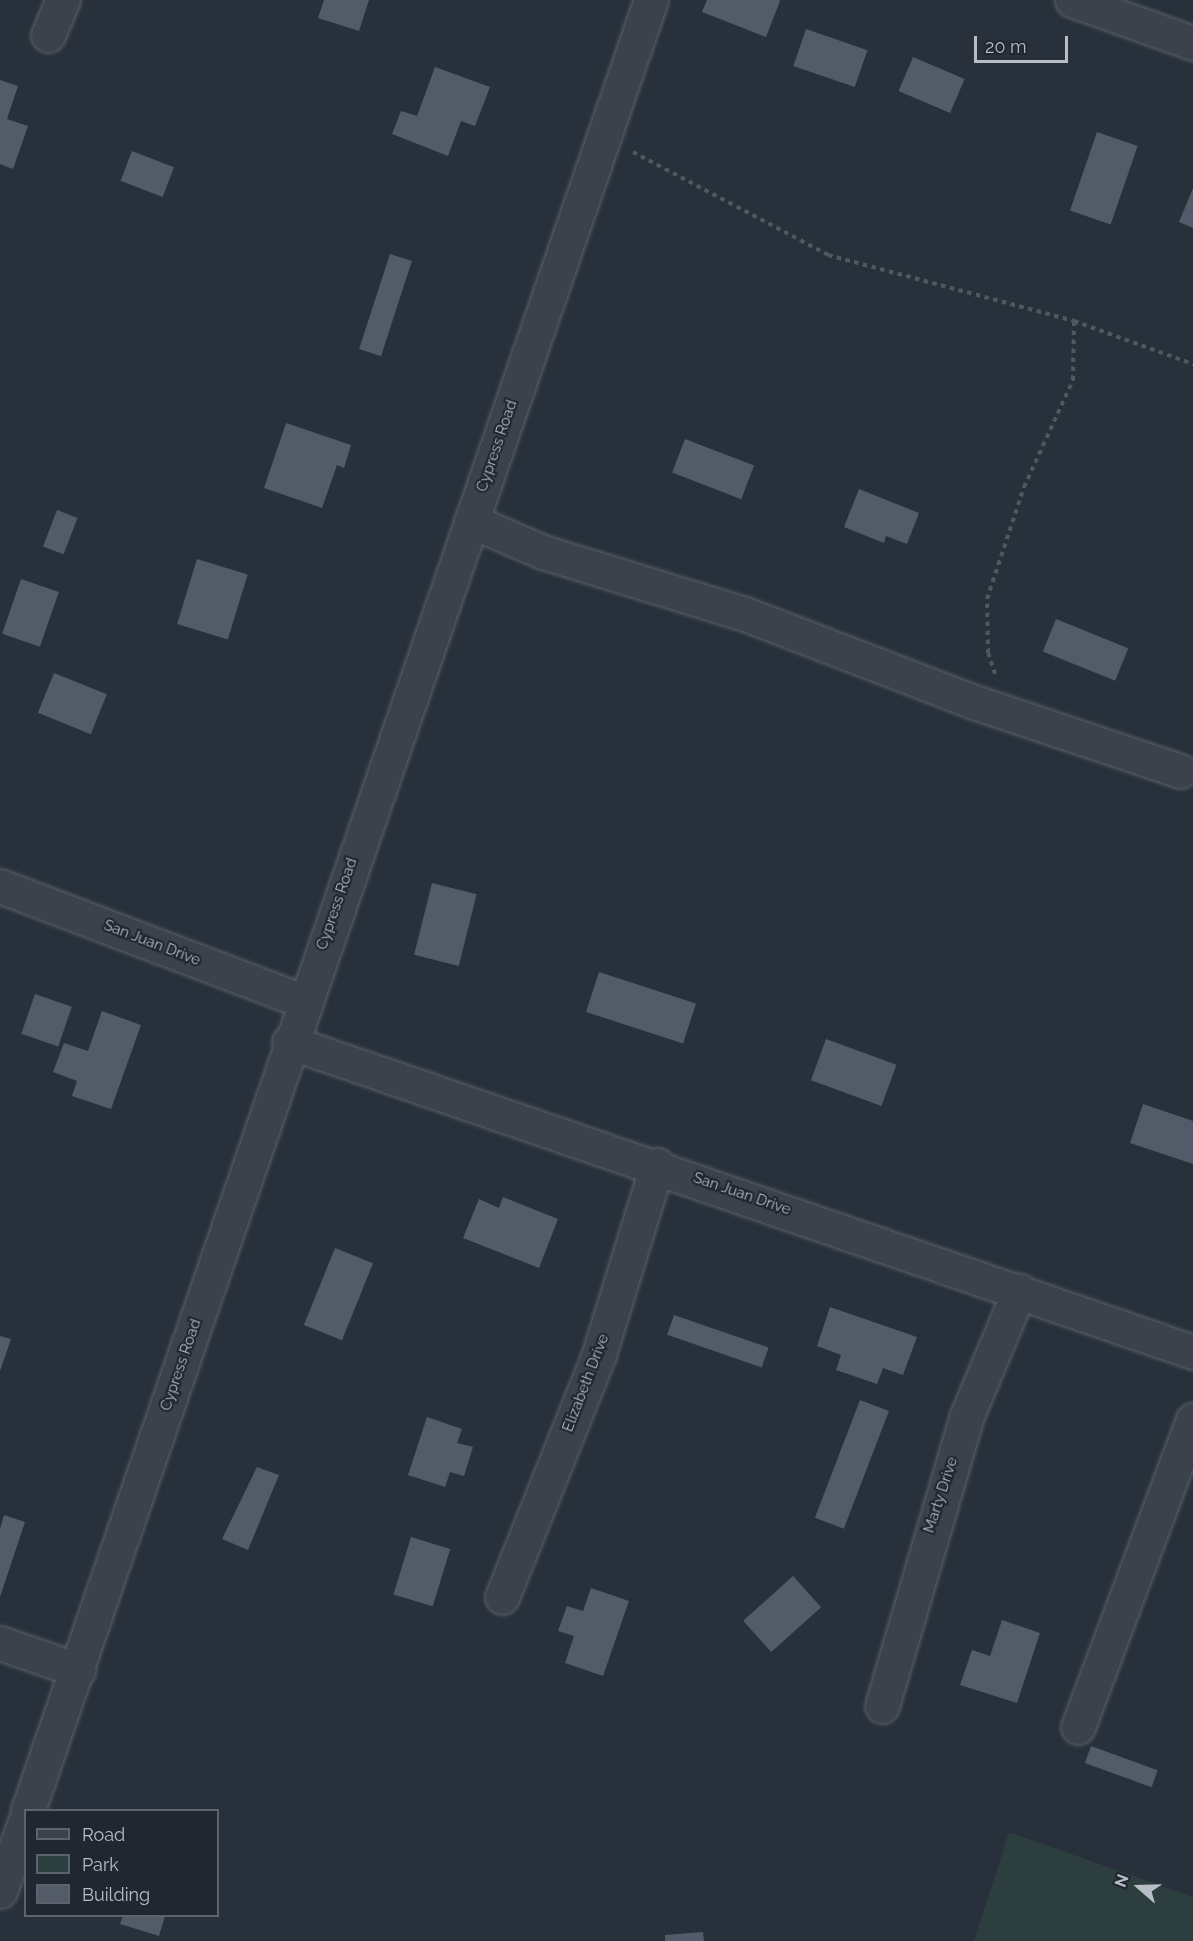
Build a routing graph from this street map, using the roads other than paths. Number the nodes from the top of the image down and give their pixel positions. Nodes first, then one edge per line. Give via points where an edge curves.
1 (63, 0) edge
2 (651, 0) edge
3 (1072, 0) edge
4 (48, 35) dead end
5 (1193, 43) edge
6 (471, 521) junction
7 (1180, 771) dead end
8 (0, 886) edge
9 (303, 1001) junction
10 (289, 1042) junction
11 (657, 1165) junction
12 (1019, 1291) junction
13 (1193, 1352) edge
14 (1193, 1420) edge
15 (502, 1596) dead end
16 (0, 1643) edge
17 (78, 1670) junction
18 (882, 1706) dead end
19 (1078, 1726) dead end
20 (28, 1809) edge
21 (24, 1825) edge
22 (0, 1891) edge

1 - 4 street
2 - 6 street, Cypress Road
3 - 5 street
6 - 7 street via 543,552 745,614 1009,714
6 - 9 street, Cypress Road
8 - 9 street, San Juan Drive
9 - 10 street, Cypress Road
10 - 11 street, San Juan Drive
10 - 17 street, Cypress Road
11 - 12 street, San Juan Drive
11 - 15 street, Elizabeth Drive via 599,1354
12 - 13 street, San Juan Drive
12 - 18 street, Marty Drive via 966,1418
14 - 19 street
16 - 17 street
17 - 20 street, Cypress Road
21 - 22 street

